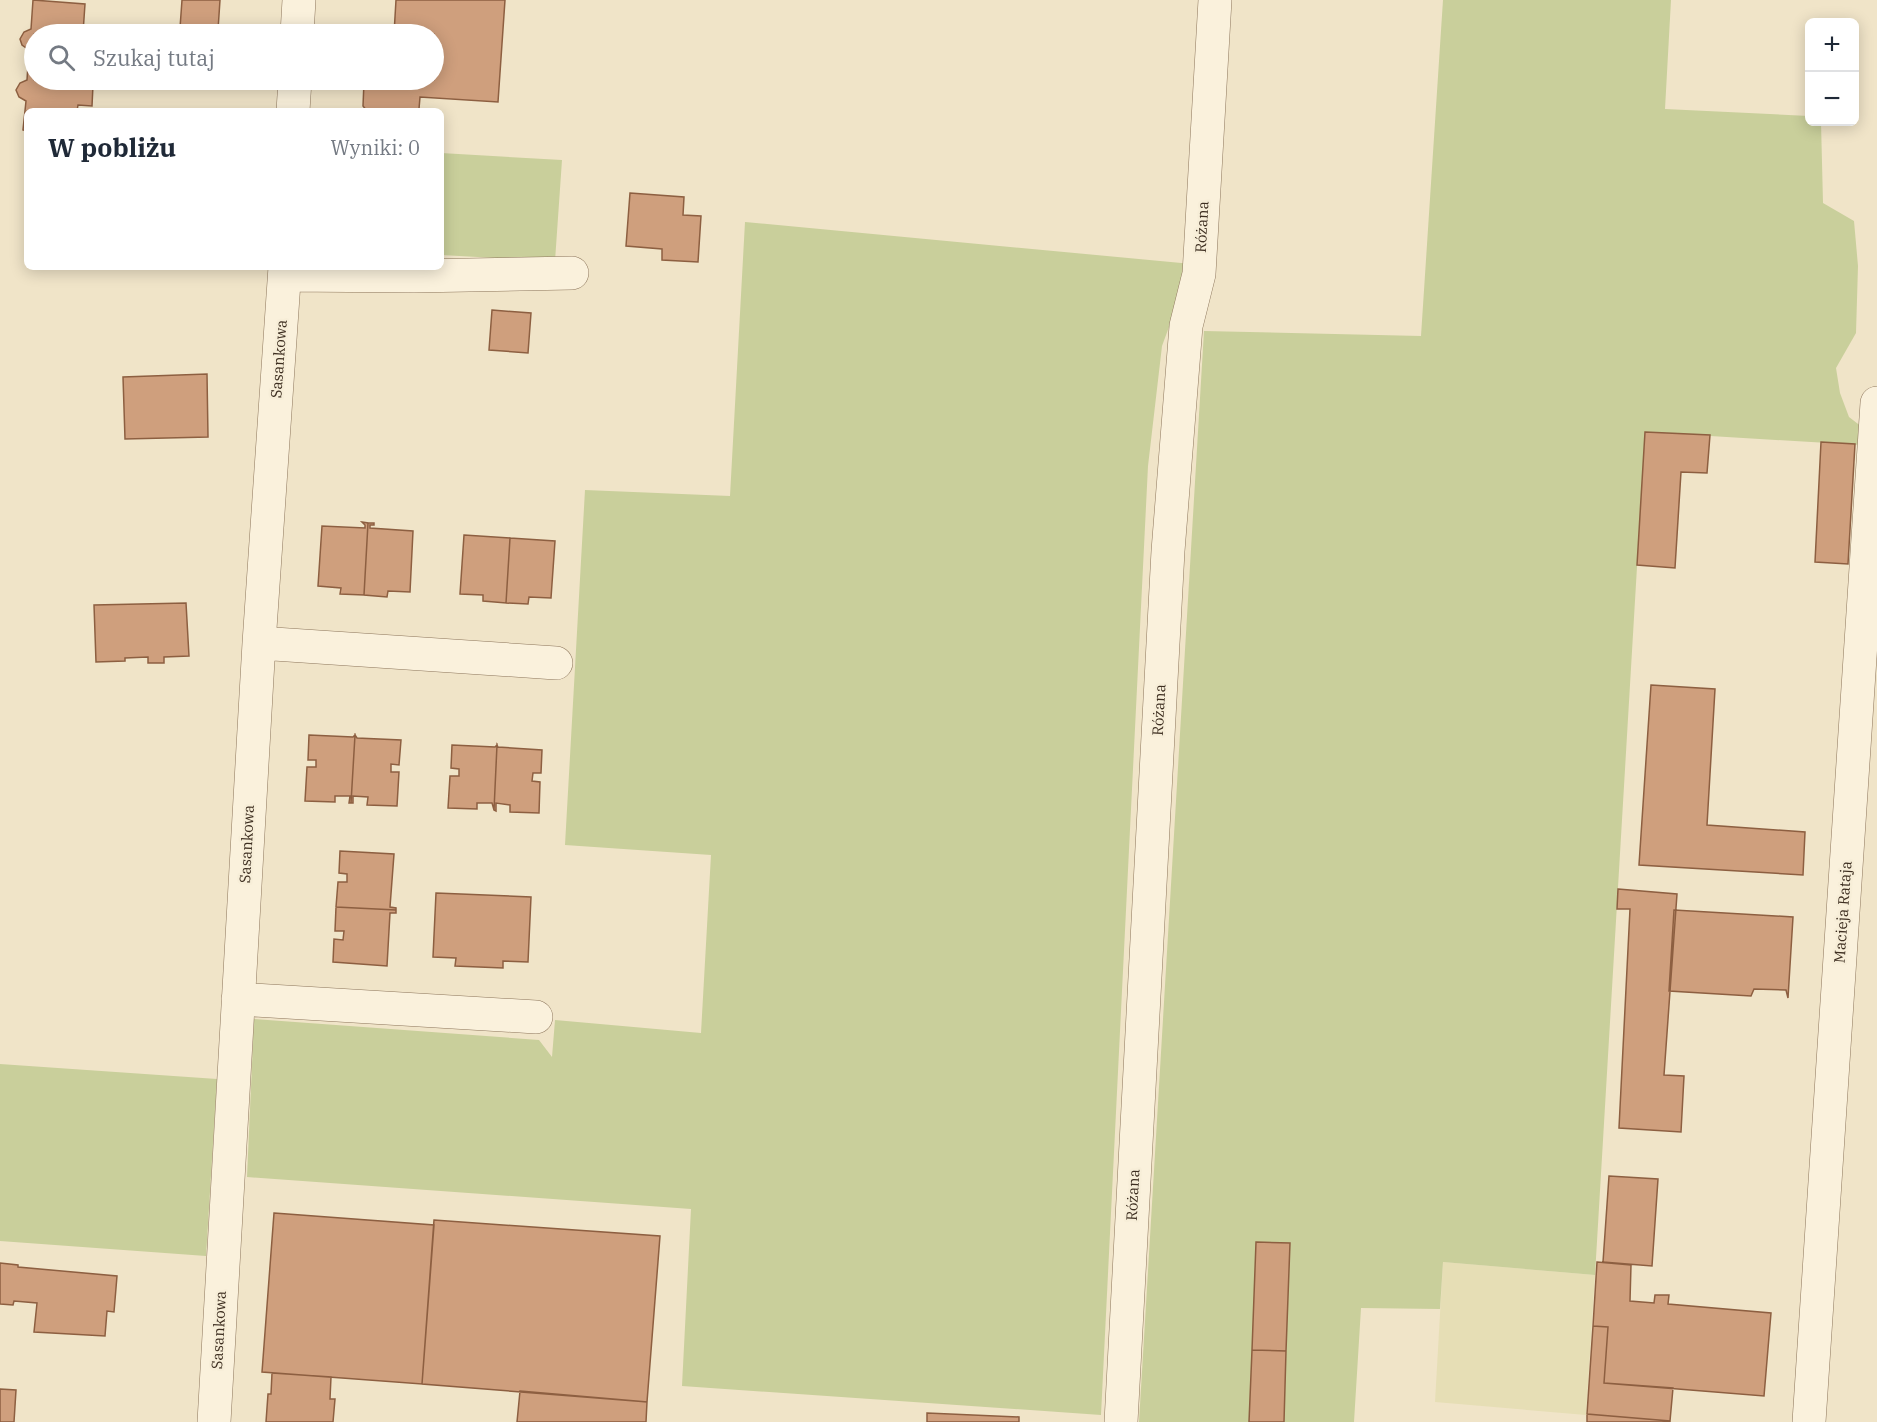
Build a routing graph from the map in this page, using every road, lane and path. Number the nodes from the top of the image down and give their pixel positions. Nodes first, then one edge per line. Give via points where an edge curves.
1 (299, 0) edge
2 (1215, 0) edge
3 (298, 24) edge
4 (294, 90) edge
5 (293, 108) edge
6 (285, 271) edge
7 (572, 273) dead end
8 (1877, 403) edge
9 (259, 643) junction
10 (556, 663) dead end
11 (238, 999) junction
12 (536, 1017) dead end
13 (214, 1422) edge
14 (1121, 1422) edge
15 (1809, 1422) edge

1 - 3 street
2 - 14 street, Różana via 1199,274 1186,326 1168,551
4 - 5 street
6 - 7 street via 414,276
6 - 9 street, Sasankowa
8 - 15 street, Macieja Rataja
9 - 10 street
9 - 11 street, Sasankowa
11 - 12 street
11 - 13 street, Sasankowa

